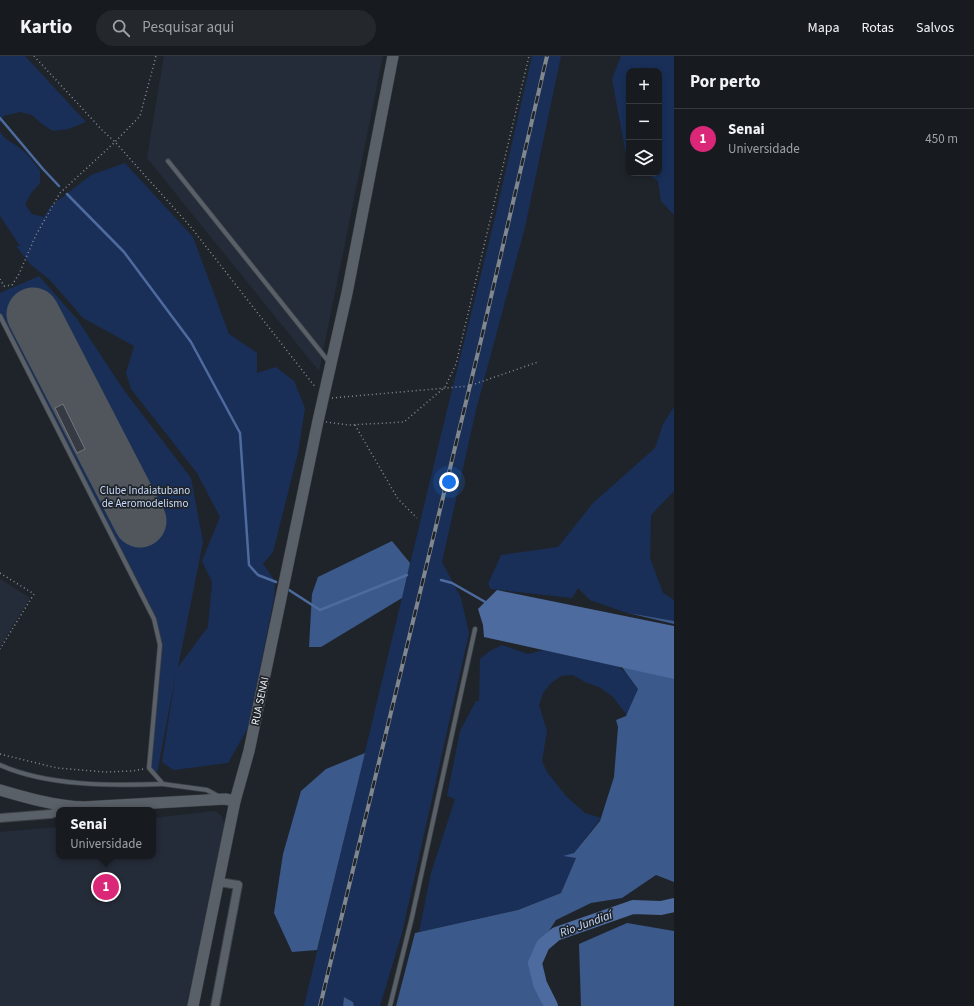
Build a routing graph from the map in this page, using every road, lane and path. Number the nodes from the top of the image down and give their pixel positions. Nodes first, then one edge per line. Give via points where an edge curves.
1 (34, 56) edge
2 (156, 56) edge
3 (393, 56) edge
4 (529, 56) edge
5 (115, 142) junction
6 (168, 161) dead end
7 (0, 279) edge
8 (0, 316) edge
9 (538, 362) dead end
10 (332, 365) junction
11 (445, 387) junction
12 (324, 399) junction
13 (318, 421) junction
14 (355, 425) junction
15 (418, 518) dead end
16 (0, 573) edge
17 (476, 630) dead end
18 (0, 649) edge
19 (0, 754) edge
20 (0, 765) edge
21 (149, 768) junction
22 (163, 784) junction
23 (0, 790) edge
24 (230, 800) junction
25 (63, 807) edge
26 (84, 807) edge
27 (56, 812) edge
28 (0, 818) edge
29 (219, 882) junction
30 (193, 1005) edge
31 (215, 1006) edge
32 (390, 1006) edge

1 - 5 path
2 - 5 path via 140,116
3 - 10 street, RUA SENAI
4 - 11 path via 456,364
5 - 7 path via 60,193 12,285 4,286
5 - 12 path via 190,226
6 - 10 lane
8 - 21 lane via 154,619 160,645
9 - 11 path via 469,386
10 - 12 street, RUA SENAI
11 - 12 path
11 - 14 path via 404,422
12 - 13 street, RUA SENAI
13 - 14 path
13 - 24 street, RUA SENAI via 249,751
14 - 15 path via 398,499
16 - 18 path via 34,594
17 - 32 lane
19 - 21 path via 57,768 105,772
20 - 22 lane via 43,778 128,785
21 - 22 lane
22 - 24 lane via 207,790
23 - 25 street
24 - 26 street
24 - 29 street, RUA SENAI
27 - 28 street
29 - 30 street, RUA SENAI
29 - 31 street via 238,885

